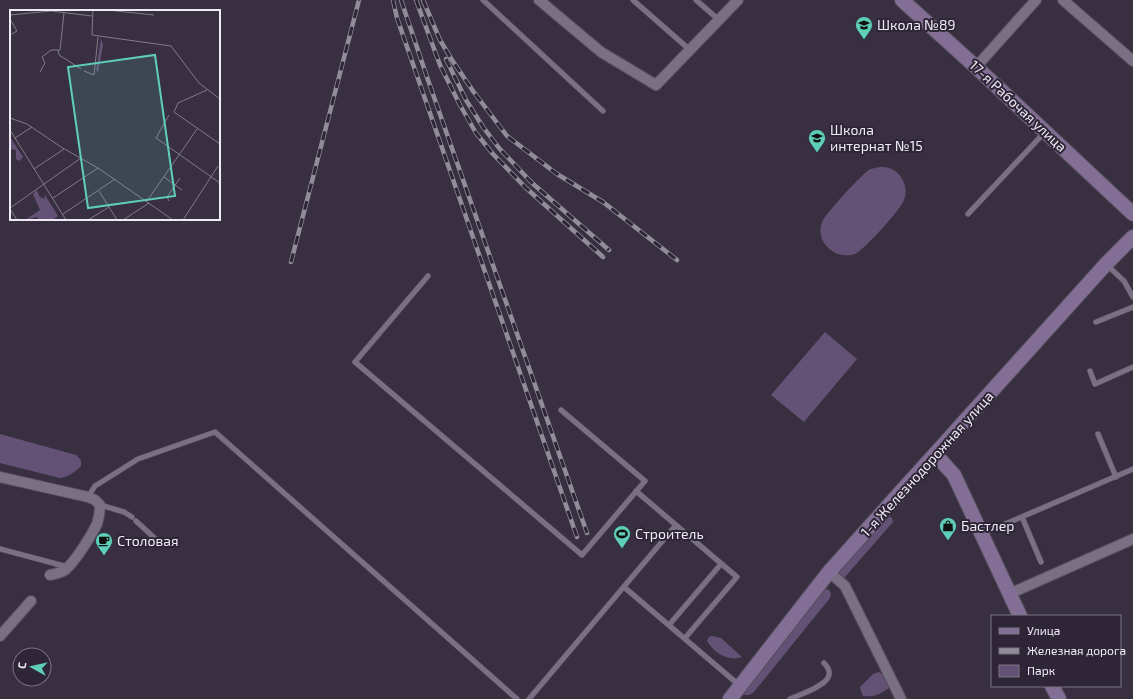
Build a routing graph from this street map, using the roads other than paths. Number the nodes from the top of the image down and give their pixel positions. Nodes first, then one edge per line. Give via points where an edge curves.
1 (483, 0) edge
2 (539, 0) edge
3 (633, 0) edge
4 (696, 0) edge
5 (738, 0) edge
6 (902, 0) edge
7 (1036, 0) edge
8 (1063, 0) edge
9 (719, 20) junction
10 (690, 50) junction
11 (1133, 62) edge
12 (976, 67) junction
13 (603, 111) dead end
14 (1045, 131) junction
15 (968, 214) dead end
16 (1133, 214) edge
17 (1133, 237) edge
18 (1106, 264) junction
19 (428, 276) dead end
20 (1133, 298) edge
21 (1133, 307) edge
22 (1096, 322) dead end
23 (1133, 367) edge
24 (1090, 371) dead end
25 (561, 410) dead end
26 (1098, 434) dead end
27 (935, 454) junction
28 (1133, 470) edge
29 (1116, 476) junction
30 (0, 477) edge
31 (636, 491) junction
32 (88, 497) junction
33 (100, 505) junction
34 (1022, 517) junction
35 (676, 525) junction
36 (981, 534) junction
37 (1133, 539) edge
38 (161, 544) dead end
39 (0, 549) edge
40 (1041, 562) dead end
41 (721, 564) junction
42 (68, 567) junction
43 (829, 572) junction
44 (50, 575) dead end
45 (624, 587) junction
46 (1009, 594) junction
47 (31, 601) dead end
48 (1020, 615) edge
49 (669, 625) junction
50 (0, 636) edge
51 (685, 638) junction
52 (824, 663) dead end
53 (1052, 687) edge
54 (735, 694) edge
55 (517, 699) edge
56 (529, 699) edge
57 (790, 699) edge
58 (901, 699) edge
59 (1058, 699) edge

1 - 13 lane
2 - 10 street via 601,52 656,85
3 - 10 lane
4 - 9 lane
5 - 9 street
6 - 12 street, 17-я Рабочая улица
7 - 12 street
8 - 11 street
9 - 10 street
12 - 14 street, 17-я Рабочая улица
14 - 15 lane
14 - 16 street, 17-я Рабочая улица
17 - 18 street, 1-я Железнодорожная улица
18 - 20 lane via 1124,281
18 - 27 street, 1-я Железнодорожная улица
19 - 31 lane via 355,362 582,555
21 - 22 lane
23 - 24 lane via 1095,384
25 - 31 lane via 645,481
26 - 29 lane
27 - 36 street via 954,475
27 - 43 street, 1-я Железнодорожная улица
28 - 29 lane
29 - 34 lane
30 - 32 street
31 - 35 lane
32 - 33 street
32 - 55 lane via 95,486 138,459 215,432
33 - 38 lane via 124,512
33 - 42 street via 96,524 78,556
34 - 36 lane
34 - 40 lane
35 - 41 lane
35 - 45 lane
36 - 46 street
37 - 46 street
39 - 42 lane
41 - 49 lane
41 - 51 lane via 737,577
42 - 44 street
43 - 54 street, 1-я Железнодорожная улица
43 - 58 street via 845,586
45 - 49 lane
45 - 56 lane
46 - 48 street
47 - 50 street
49 - 51 lane
51 - 54 lane
52 - 57 lane via 829,675 825,682
53 - 59 street

